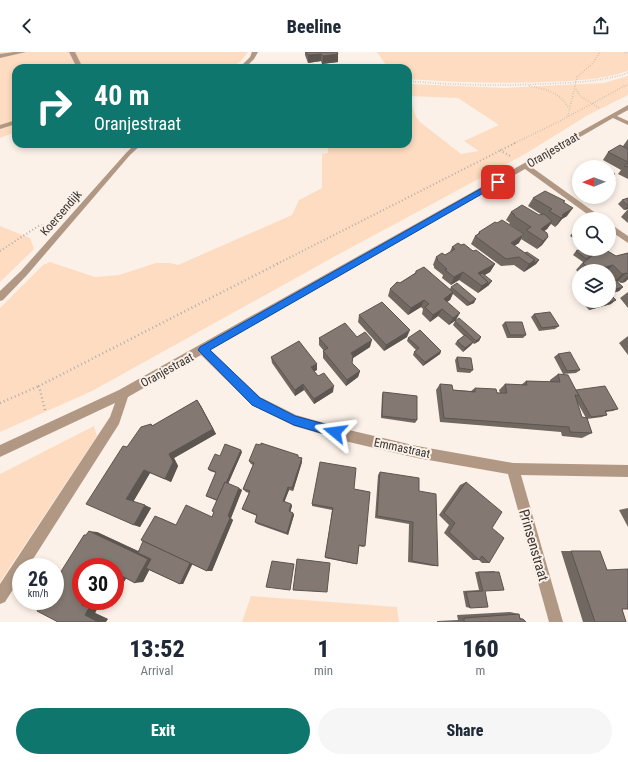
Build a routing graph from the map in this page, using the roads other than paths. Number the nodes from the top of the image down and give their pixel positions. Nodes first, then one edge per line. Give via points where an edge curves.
1 (23, 52) edge
2 (72, 52) edge
3 (255, 52) edge
4 (0, 56) edge
5 (78, 64) edge
6 (246, 64) edge
7 (628, 107) edge
8 (613, 116) junction
9 (12, 123) edge
10 (628, 123) edge
11 (0, 127) edge
12 (135, 148) edge
13 (525, 166) junction
14 (590, 212) edge
15 (616, 231) edge
16 (628, 240) edge
17 (0, 297) edge
18 (203, 350) junction
19 (123, 394) junction
20 (0, 451) edge
21 (513, 469) junction
22 (628, 471) edge
23 (0, 597) edge
24 (556, 622) edge

1 - 4 street
2 - 5 street
3 - 6 street
7 - 8 street, Oranjestraat
8 - 10 street
8 - 13 street, Oranjestraat
9 - 11 street
12 - 17 street, Koersendijk
13 - 14 street
13 - 18 street, Oranjestraat
15 - 16 street
18 - 19 street, Oranjestraat
18 - 21 street, Emmastraat via 256,401 294,420 417,452
19 - 20 street, Oranjestraat
19 - 23 street via 115,420
21 - 22 street, Emmastraat
21 - 24 street, Prinsenstraat

